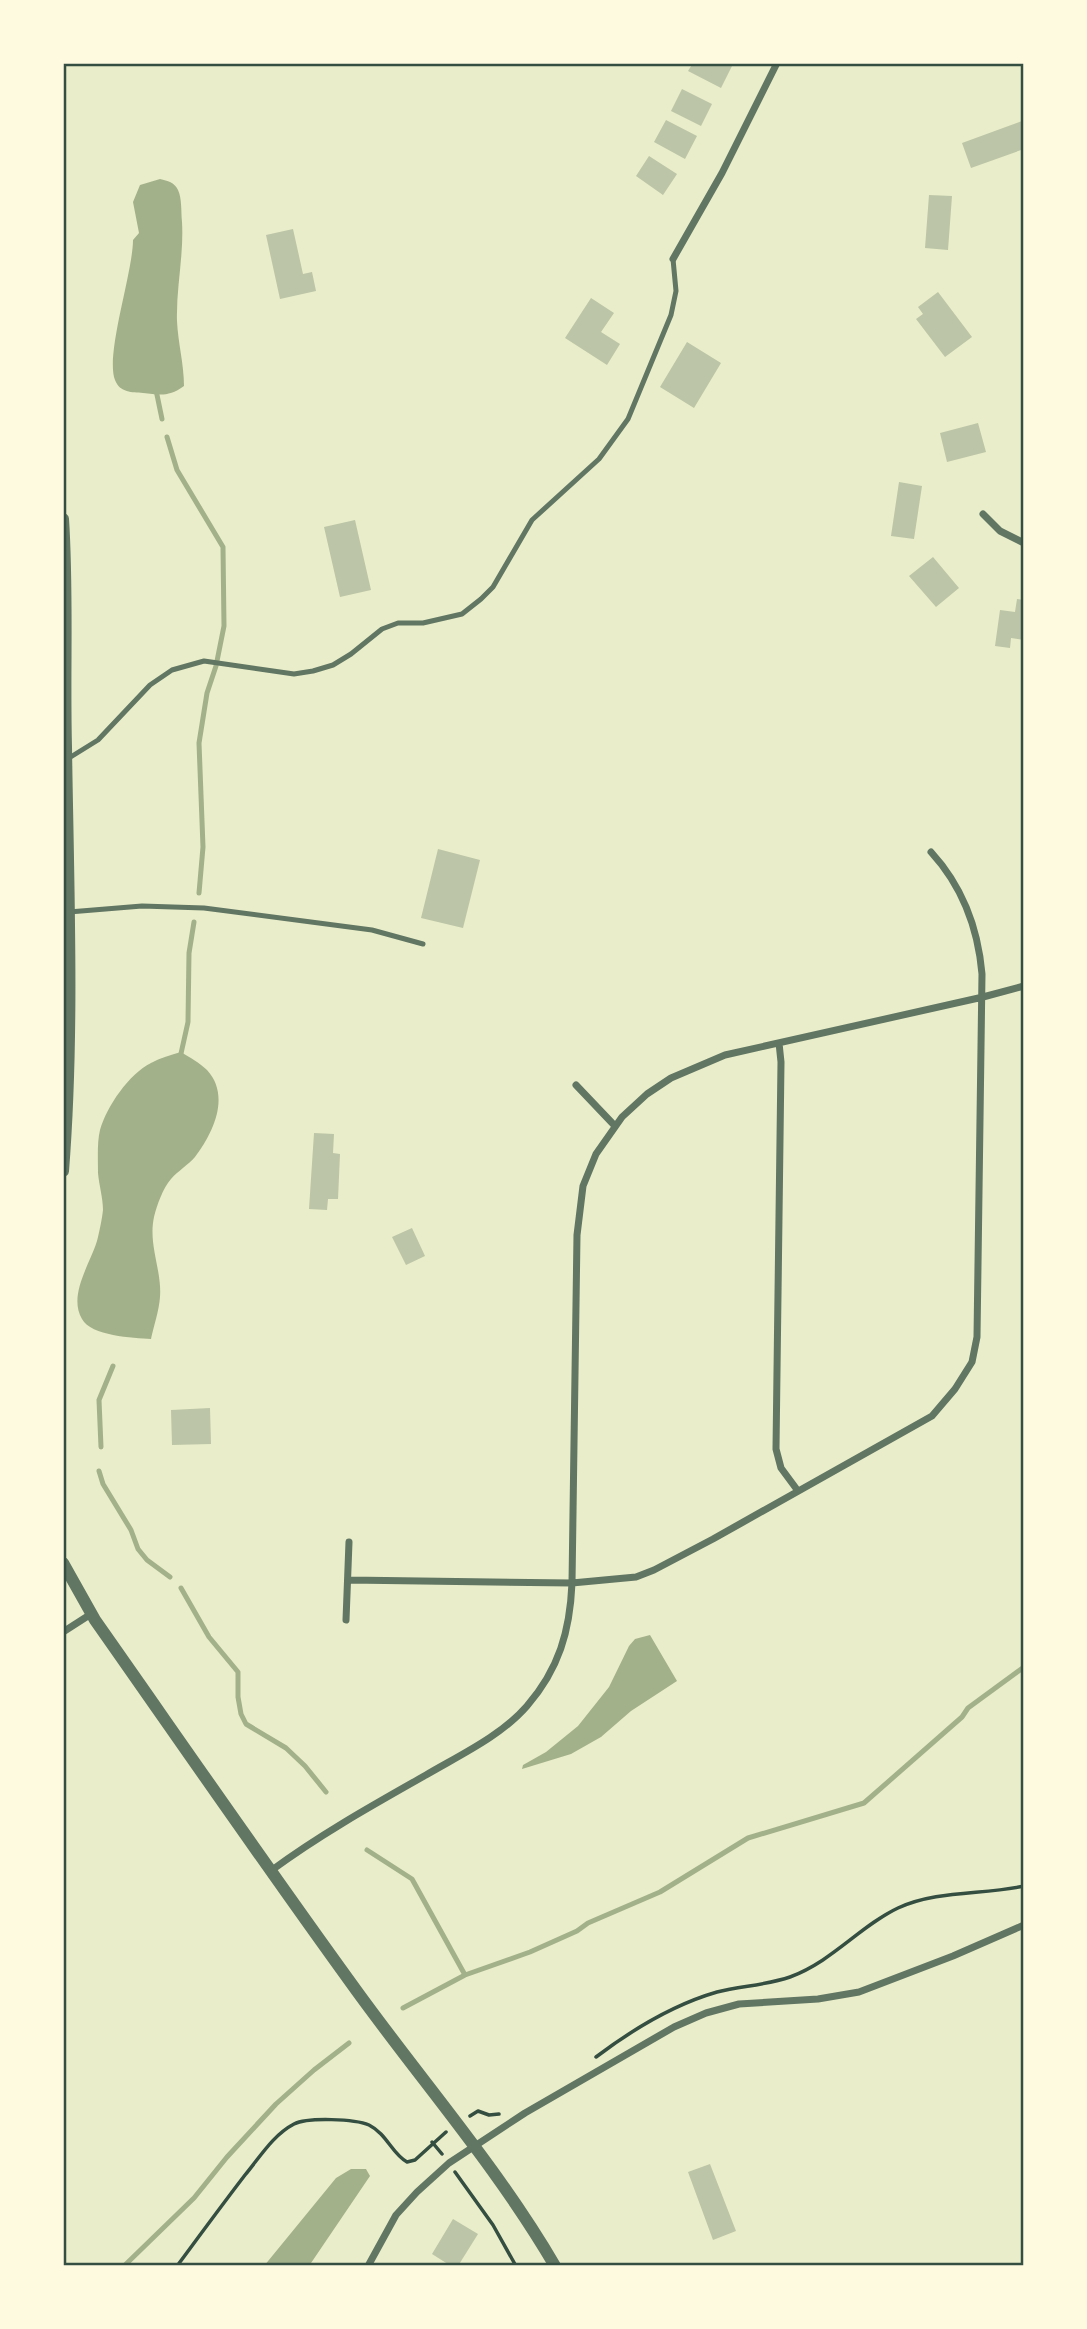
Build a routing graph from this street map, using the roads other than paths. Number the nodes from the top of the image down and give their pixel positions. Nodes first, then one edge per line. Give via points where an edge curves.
1 (777, 63) edge
2 (674, 259) joint
3 (983, 514) dead end
4 (63, 519) edge
5 (1024, 543) edge
6 (66, 759) junction
7 (931, 852) dead end
8 (69, 912) junction
9 (423, 944) dead end
10 (66, 949) edge
11 (1024, 986) edge
12 (983, 998) junction
13 (779, 1043) junction
14 (576, 1085) dead end
15 (615, 1126) junction
16 (63, 1171) edge
17 (798, 1491) junction
18 (349, 1542) dead end
19 (63, 1563) edge
20 (349, 1580) junction
21 (572, 1583) junction
22 (91, 1614) junction
23 (346, 1620) dead end
24 (63, 1632) edge
25 (272, 1870) junction
26 (1024, 1925) edge
27 (475, 2146) junction
28 (368, 2266) edge
29 (555, 2266) edge

1 - 2 street
2 - 6 lane via 676,292 671,316 628,419 599,459 533,520 481,599 462,614 382,628 351,654 313,671 294,674 204,662 172,670 134,701 99,740
3 - 5 street via 1000,531
4 - 6 street
6 - 8 street
7 - 12 street via 971,915 980,950
8 - 9 lane via 142,906 204,908 363,928
8 - 10 street
10 - 16 street via 70,1057
11 - 12 street
12 - 13 street
12 - 17 street via 977,1338 972,1362 932,1416
13 - 15 street via 725,1055 671,1078
13 - 17 street via 776,1450 781,1468
14 - 15 street
15 - 21 street via 596,1154 583,1186 577,1235
17 - 21 street via 654,1570 636,1577
18 - 20 street
19 - 22 street
20 - 21 street
20 - 23 street
21 - 25 street via 564,1643 526,1707 476,1746 317,1837
22 - 24 street
22 - 25 street
25 - 27 street
26 - 27 street via 859,1992 755,2002 706,2013 638,2045
27 - 28 street via 416,2192 396,2215
27 - 29 street

